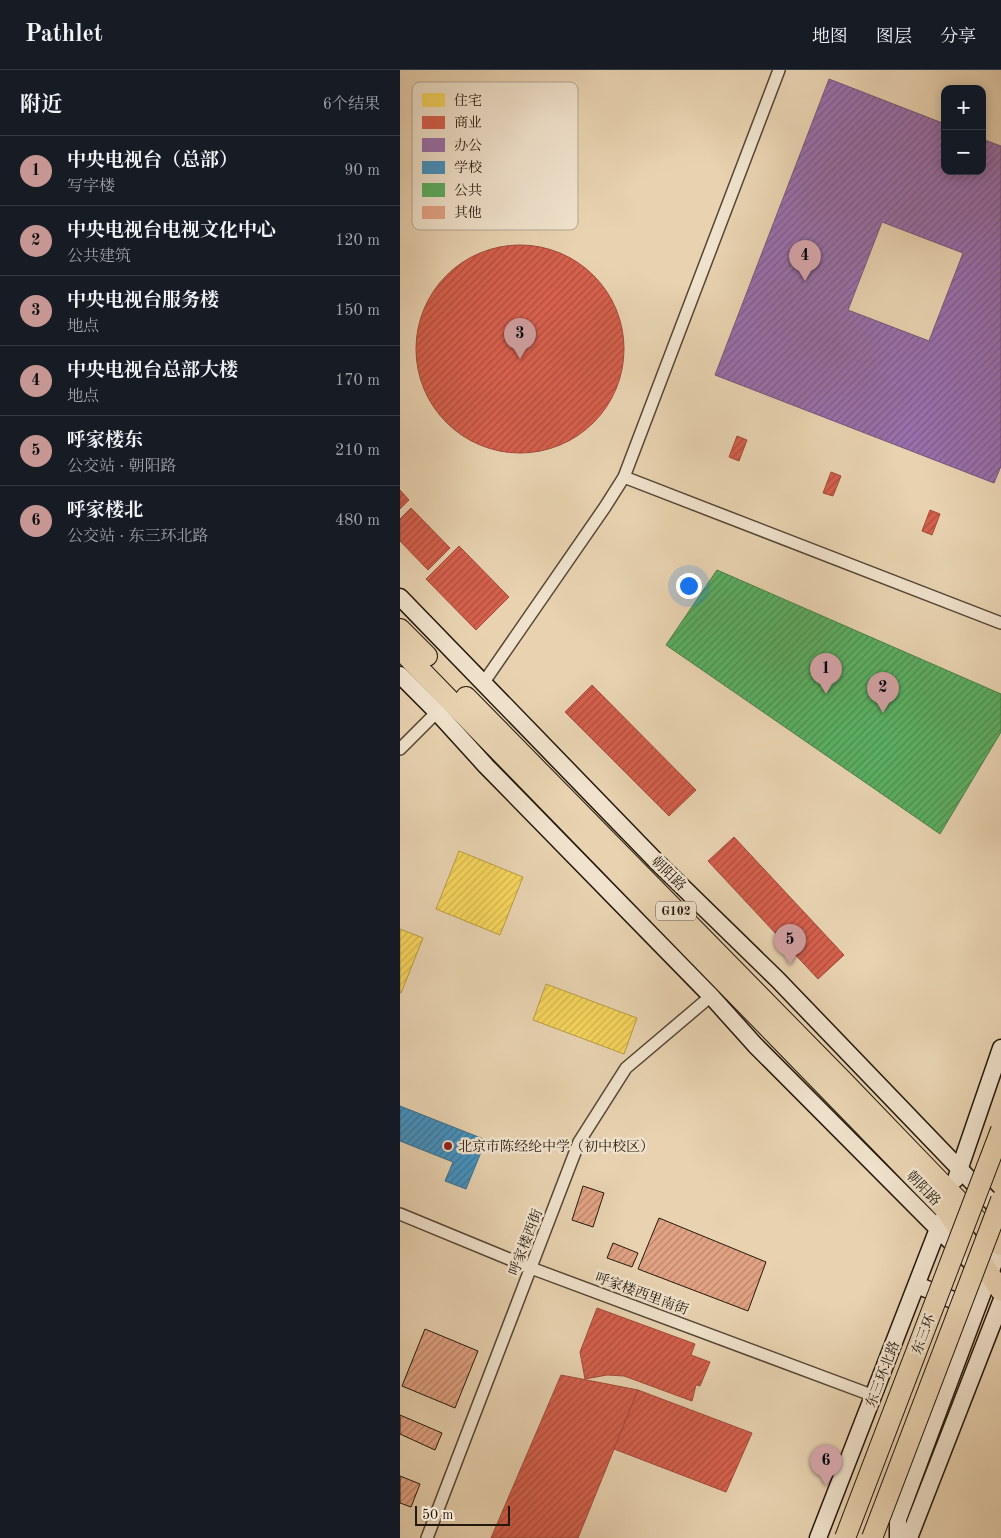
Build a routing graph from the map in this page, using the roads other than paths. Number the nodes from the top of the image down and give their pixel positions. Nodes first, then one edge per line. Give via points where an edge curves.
1 (779, 70) edge
2 (624, 477) junction
3 (400, 597) edge
4 (1001, 623) edge
5 (400, 629) edge
6 (400, 649) edge
7 (400, 675) edge
8 (484, 682) junction
9 (436, 712) junction
10 (400, 749) edge
11 (711, 996) junction
12 (1001, 1048) edge
13 (1001, 1130) edge
14 (959, 1170) junction
15 (1001, 1200) edge
16 (948, 1202) junction
17 (1001, 1212) edge
18 (400, 1214) edge
19 (938, 1229) junction
20 (1001, 1245) edge
21 (531, 1268) junction
22 (995, 1284) edge
23 (917, 1285) junction
24 (1001, 1302) edge
25 (976, 1310) junction
26 (995, 1318) junction
27 (874, 1396) junction
28 (427, 1538) edge
29 (818, 1538) edge
30 (845, 1538) edge
31 (872, 1538) edge
32 (898, 1538) edge
33 (909, 1538) edge

1 - 2 street
2 - 4 street
2 - 8 street
3 - 8 street, 朝阳路
5 - 16 highway, 朝阳路 / G102 via 844,1082
6 - 16 highway, 朝阳路 / G102
7 - 9 street, 朝阳路
8 - 14 street, 朝阳路 via 657,862 778,980
9 - 10 street
9 - 11 street, 朝阳路
11 - 19 street, 朝阳路 via 755,1045
11 - 21 street, 呼家楼西街 via 626,1068 579,1142
12 - 14 street, 东三环北路
13 - 30 highway, 东三环, bridge
14 - 16 street, 东三环北路
14 - 17 street, 朝阳路
15 - 31 highway, 东三环, bridge
16 - 19 street, 东三环北路
16 - 20 highway, G102
16 - 22 highway, G102
18 - 21 street, 呼家楼西里南街
19 - 22 street, 朝阳路
19 - 23 street, 东三环北路
20 - 22 street
21 - 27 street, 呼家楼西里南街
21 - 28 street, 呼家楼西街
22 - 25 street
23 - 25 street
23 - 27 street, 东三环北路
24 - 26 street
25 - 26 street
25 - 32 street via 898,1519
26 - 33 street
27 - 29 street, 东三环北路

